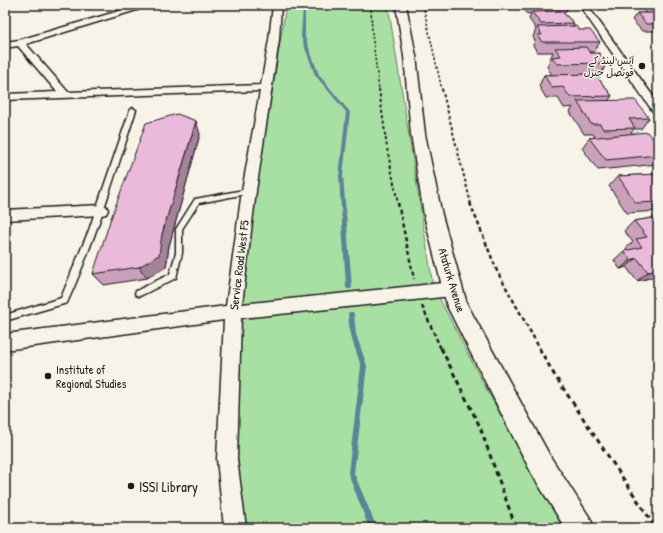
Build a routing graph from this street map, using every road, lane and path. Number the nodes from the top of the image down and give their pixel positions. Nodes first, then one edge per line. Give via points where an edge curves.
1 (149, 5) edge
2 (277, 5) edge
3 (371, 5) edge
4 (401, 5) edge
5 (423, 5) edge
6 (583, 5) edge
7 (20, 43) junction
8 (5, 45) edge
9 (265, 88) junction
10 (66, 96) junction
11 (5, 97) edge
12 (133, 110) dead end
13 (658, 111) edge
14 (249, 191) junction
15 (101, 210) junction
16 (5, 215) edge
17 (452, 289) junction
18 (139, 293) dead end
19 (417, 293) junction
20 (233, 312) junction
21 (5, 318) edge
22 (5, 342) edge
23 (235, 528) edge
24 (516, 528) edge
25 (580, 528) edge
26 (656, 528) edge

1 - 7 street
2 - 9 street, Service Road West F5 via 274,40
3 - 19 path via 372,33 387,148
4 - 17 street, Ataturk Avenue via 433,215
5 - 26 path via 472,209 497,271 554,376
6 - 13 street
7 - 8 street
7 - 10 street
9 - 10 street
9 - 14 street, Service Road West F5
10 - 11 street
12 - 15 lane
14 - 18 lane via 197,201 179,229 179,253 173,276
14 - 20 street, Service Road West F5
15 - 16 street
15 - 21 lane via 64,300
17 - 19 street
17 - 25 street, Ataturk Avenue via 457,306 534,451
19 - 20 street
19 - 24 path via 433,335 465,394 492,454
20 - 22 street
20 - 23 street, Service Road West F5 via 227,459

